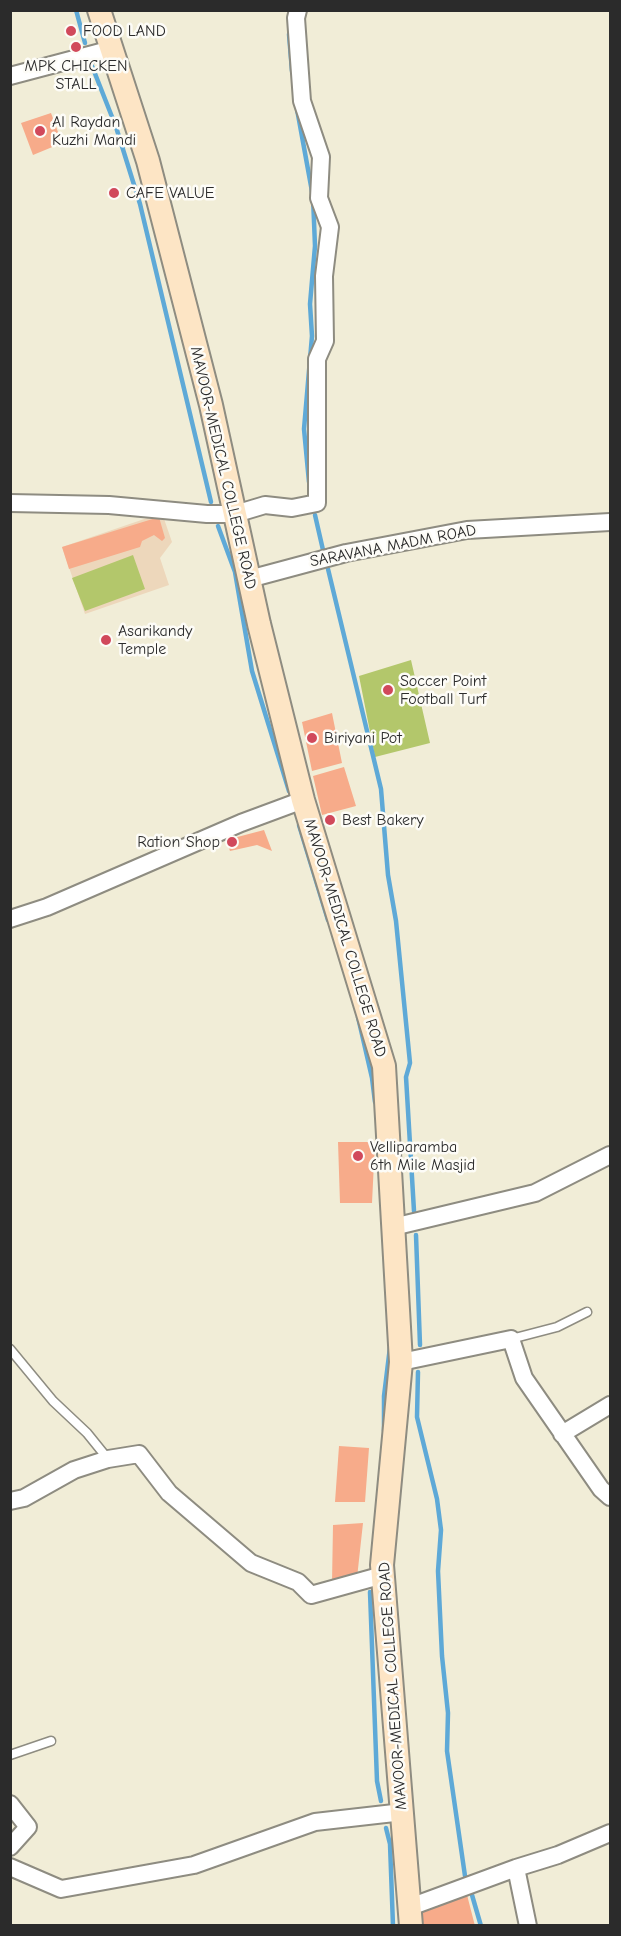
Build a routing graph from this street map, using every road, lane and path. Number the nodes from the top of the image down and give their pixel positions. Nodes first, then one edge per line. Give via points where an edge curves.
1 (99, 10) edge
2 (298, 10) edge
3 (111, 49) junction
4 (10, 76) edge
5 (10, 503) edge
6 (235, 514) junction
7 (610, 522) edge
8 (249, 579) junction
9 (303, 800) junction
10 (10, 919) edge
11 (610, 1155) edge
12 (393, 1227) junction
13 (587, 1312) dead end
14 (511, 1339) junction
15 (10, 1350) edge
16 (401, 1362) junction
17 (610, 1406) edge
18 (562, 1434) junction
19 (108, 1459) junction
20 (610, 1497) edge
21 (10, 1502) edge
22 (383, 1575) junction
23 (51, 1741) dead end
24 (10, 1755) edge
25 (10, 1804) edge
26 (402, 1812) junction
27 (610, 1833) edge
28 (10, 1847) edge
29 (10, 1867) edge
30 (516, 1868) junction
31 (411, 1916) edge
32 (528, 1926) edge

1 - 3 main road, MAVOOR-MEDICAL COLLEGE ROAD
2 - 6 street via 302,101 321,157 319,198 330,227 324,276 325,341 317,359 316,502 292,508 265,505
3 - 4 street
3 - 6 main road, MAVOOR-MEDICAL COLLEGE ROAD via 148,160
5 - 6 street via 75,503
6 - 8 main road, MAVOOR-MEDICAL COLLEGE ROAD
7 - 8 street, SARAVANA MADM ROAD via 467,530 346,553
8 - 9 main road, MAVOOR-MEDICAL COLLEGE ROAD
9 - 10 street
9 - 12 main road, MAVOOR-MEDICAL COLLEGE ROAD via 384,1066
11 - 12 street via 535,1193
12 - 16 main road, MAVOOR-MEDICAL COLLEGE ROAD
13 - 14 lane via 557,1327
14 - 16 street
14 - 18 street via 524,1378
15 - 19 lane
16 - 22 main road, MAVOOR-MEDICAL COLLEGE ROAD
17 - 18 street
18 - 20 street
19 - 21 street via 74,1470
19 - 22 street via 139,1454 169,1493 251,1563 298,1582 311,1595
22 - 26 main road, MAVOOR-MEDICAL COLLEGE ROAD
23 - 24 lane
25 - 28 street via 27,1827
26 - 29 street via 315,1822 194,1865 61,1889
26 - 31 main road, MAVOOR-MEDICAL COLLEGE ROAD
27 - 30 street
30 - 31 street
30 - 32 street

